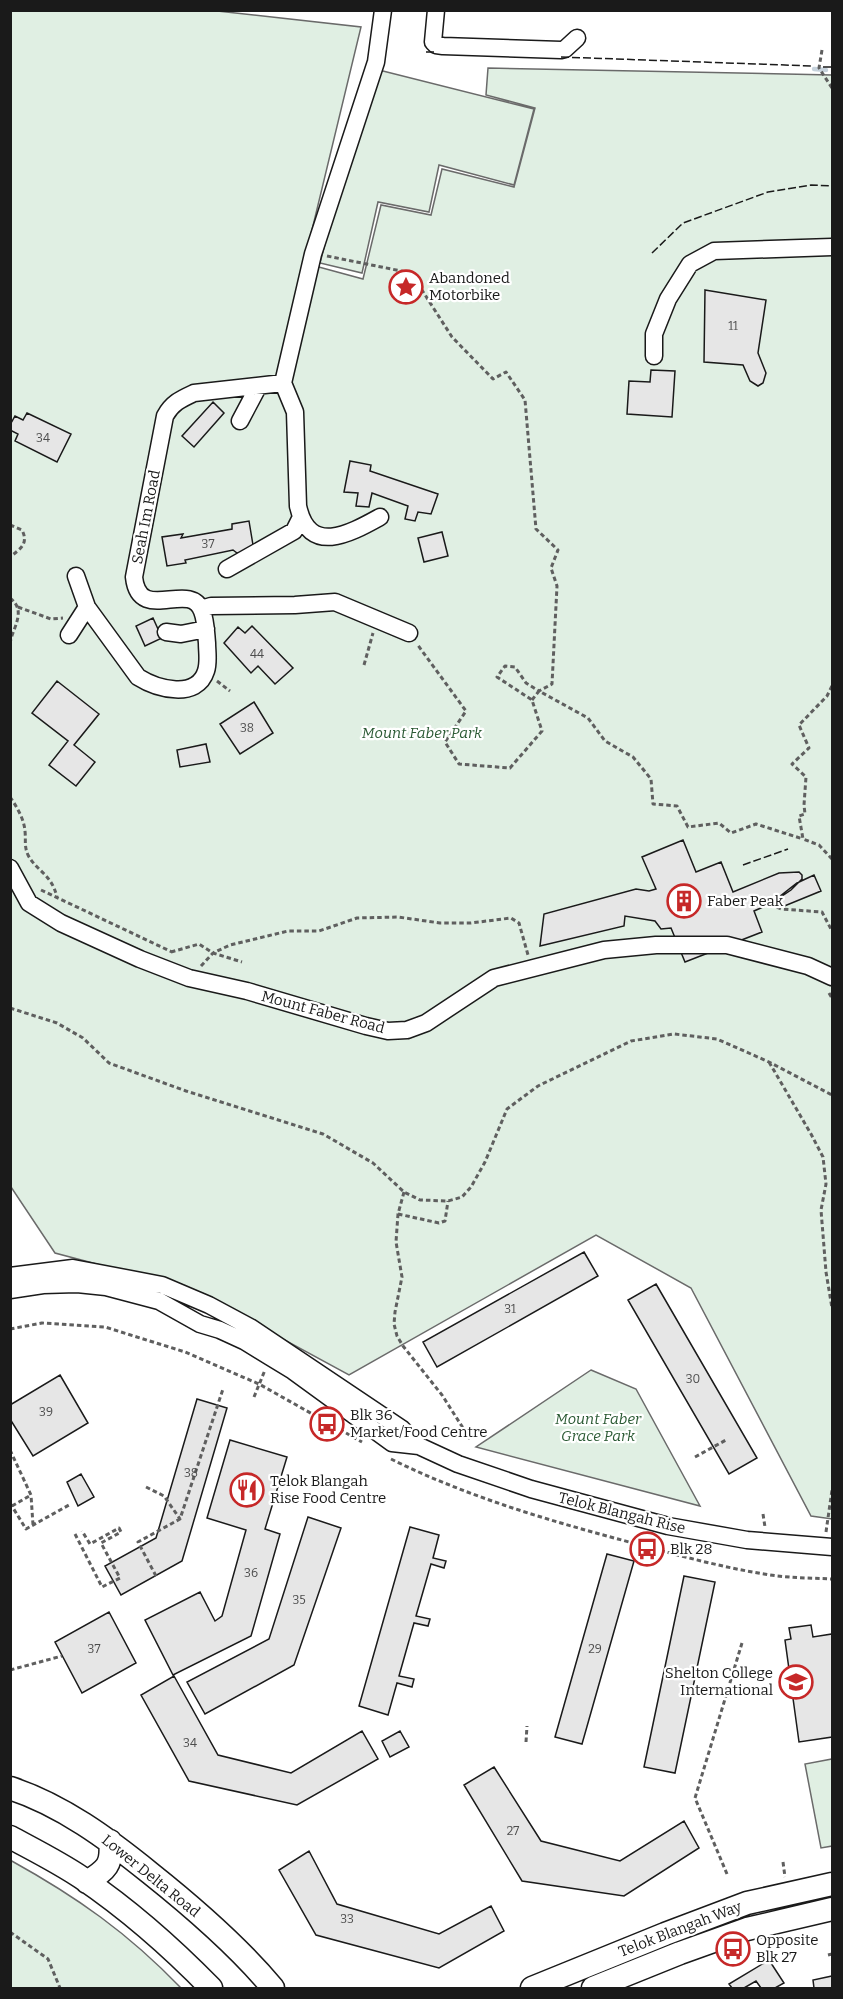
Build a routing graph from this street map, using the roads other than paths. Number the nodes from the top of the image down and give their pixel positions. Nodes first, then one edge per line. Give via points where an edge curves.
1 (383, 10) edge
2 (436, 10) edge
3 (577, 38) dead end
4 (832, 247) edge
5 (654, 356) dead end
6 (283, 383) junction
7 (258, 387) junction
8 (240, 421) dead end
9 (380, 517) dead end
10 (300, 519) junction
11 (227, 568) dead end
12 (76, 576) dead end
13 (201, 609) junction
14 (83, 612) junction
15 (206, 629) junction
16 (166, 632) dead end
17 (409, 633) road end
18 (69, 635) dead end
19 (10, 868) edge
20 (479, 969) dead end
21 (832, 976) edge
22 (494, 978) junction
23 (10, 1276) edge
24 (10, 1290) edge
25 (209, 1305) junction
26 (200, 1324) junction
27 (419, 1446) junction
28 (829, 1540) edge
29 (10, 1788) edge
30 (10, 1837) edge
31 (110, 1841) junction
32 (87, 1882) junction
33 (832, 1884) edge
34 (832, 1909) edge
35 (211, 1989) edge
36 (273, 1989) edge
37 (532, 1989) edge
38 (593, 1989) edge

1 - 6 street via 376,62 313,254
2 - 3 street via 436,45 561,50
4 - 5 street via 714,251 690,264 668,299 654,334
6 - 7 street, Seah Im Road
6 - 10 street via 295,412
7 - 8 street
7 - 13 street, Seah Im Road via 194,393 180,399 165,416 135,584 148,600 183,598 197,603
9 - 10 street via 342,536 328,537 309,530
10 - 11 street via 294,531
12 - 14 street
13 - 15 street
13 - 17 street via 335,602
14 - 15 street via 138,677 164,689 187,689 201,681 207,666
14 - 18 street
15 - 16 street via 181,634
19 - 22 street, Mount Faber Road via 29,903 61,923 189,978 366,1026 388,1031 426,1023
20 - 22 street
21 - 22 street, Mount Faber Road via 727,945 656,945 604,950
23 - 25 street, Telok Blangah Rise via 73,1268 162,1285
24 - 26 street, Telok Blangah Rise via 43,1285 106,1287 159,1301
25 - 26 street
25 - 27 street, Telok Blangah Rise via 250,1327 353,1396 402,1429
26 - 27 street, Telok Blangah Rise via 244,1341 392,1443
27 - 28 street, Telok Blangah Rise via 531,1489 668,1526 747,1540
29 - 31 main road, Lower Delta Road via 50,1805
30 - 32 main road
31 - 32 main road via 109,1865
31 - 36 main road, Lower Delta Road via 224,1936
32 - 35 main road via 140,1923
33 - 37 main road, Telok Blangah Way via 747,1903
34 - 38 main road, Telok Blangah Way via 747,1929

